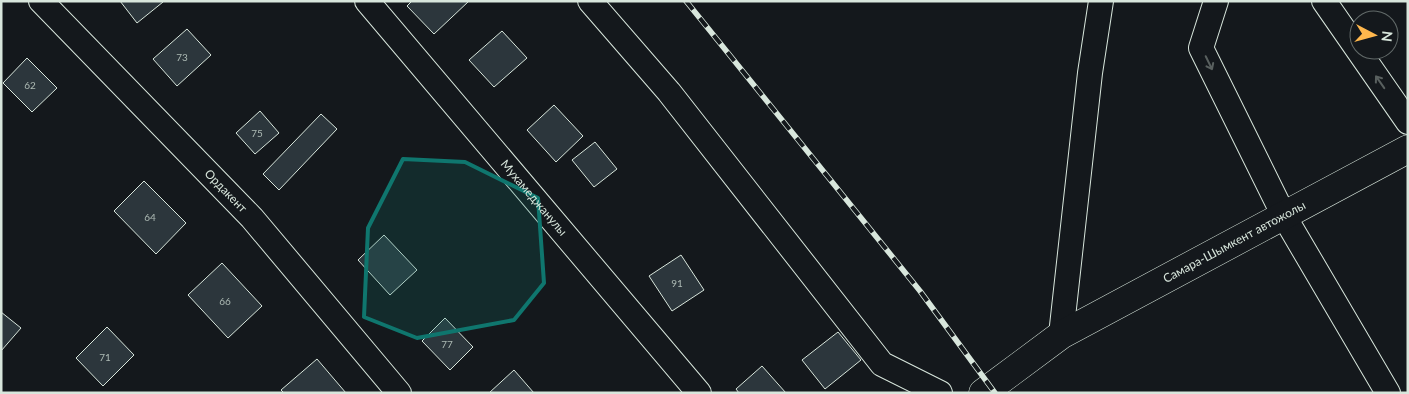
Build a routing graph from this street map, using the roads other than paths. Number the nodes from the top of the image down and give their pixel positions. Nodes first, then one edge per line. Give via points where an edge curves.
1 (41, 1) edge
2 (367, 1) edge
3 (590, 1) edge
4 (1101, 1) edge
5 (1216, 1) edge
6 (1324, 1) edge
7 (1408, 122) edge
8 (1408, 149) edge
9 (1284, 216) junction
10 (1061, 335) junction
11 (399, 393) edge
12 (699, 393) edge
13 (940, 393) edge
14 (983, 393) edge
15 (1388, 393) edge

1 - 11 street, Ордакент via 252,218
2 - 12 street, Мухамеджанулы
3 - 13 street via 669,92 882,364
4 - 10 street
5 -> 9 street via 1201,48
7 -> 6 street
8 - 9 main road, Самара-Шымкент автожолы
9 - 10 main road, Самара-Шымкент автожолы
9 - 15 street
10 - 14 main road, Самара-Шымкент автожолы

